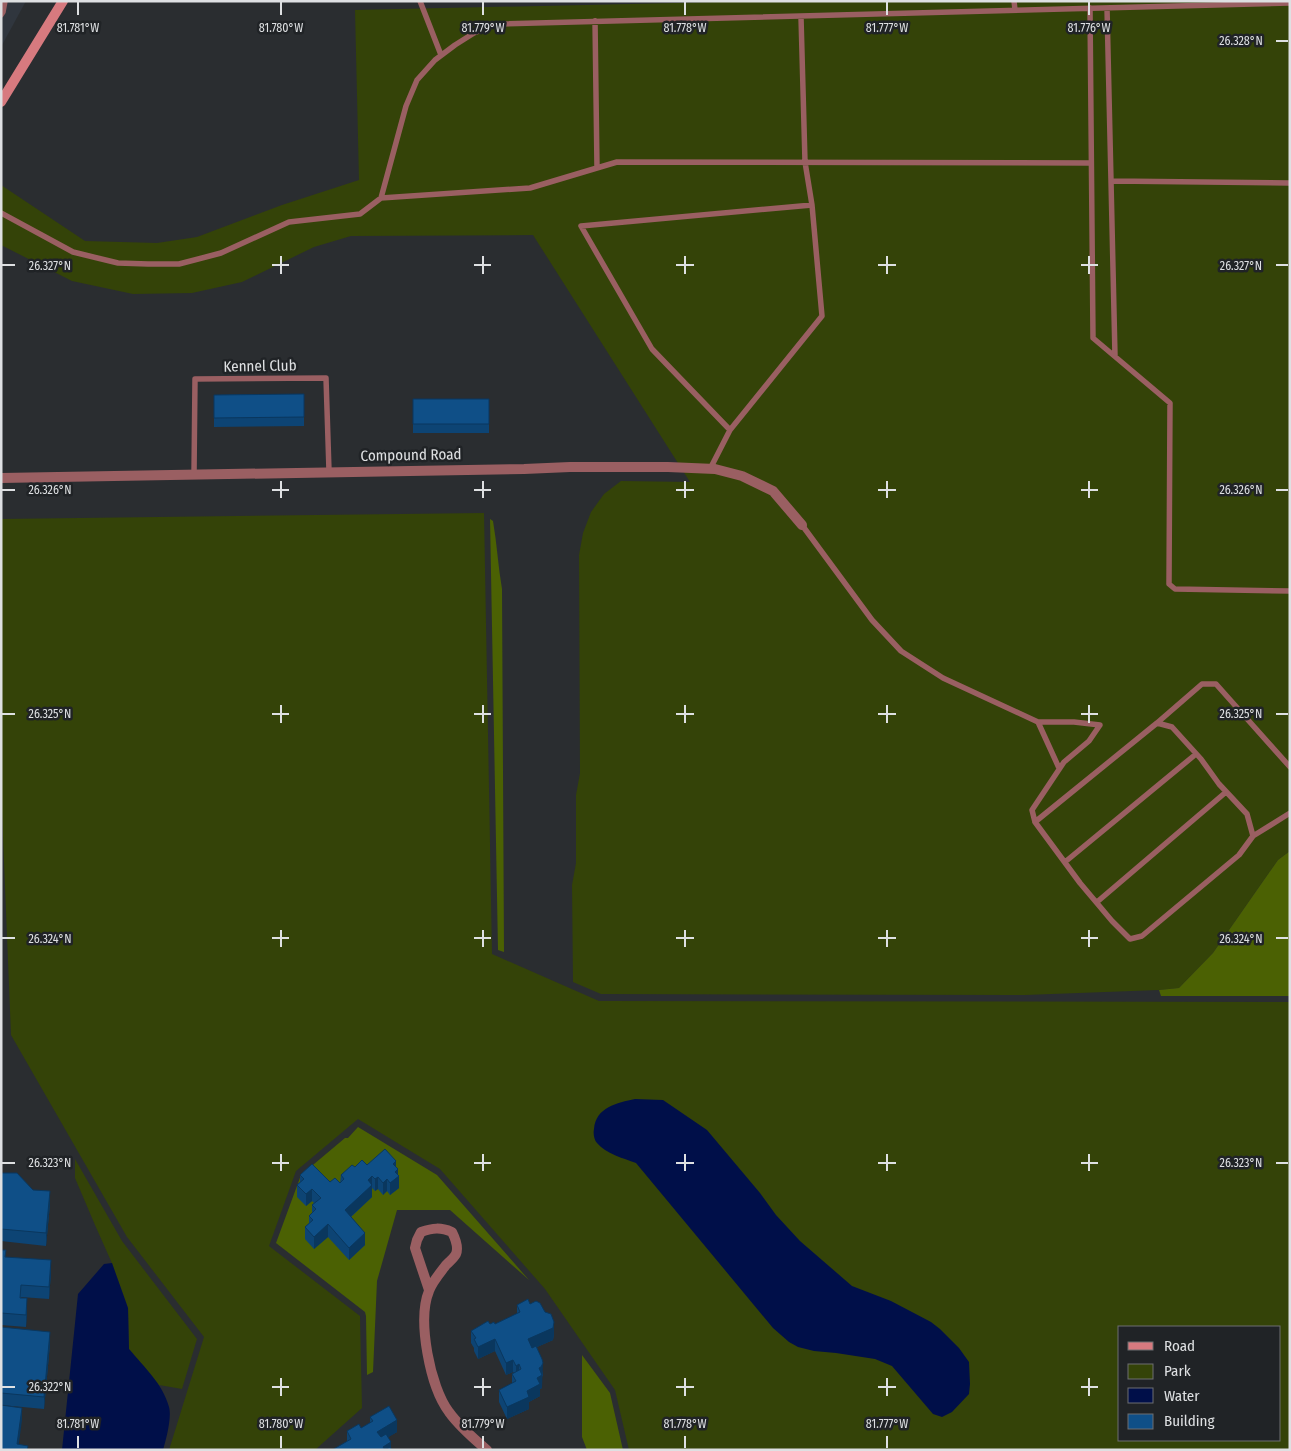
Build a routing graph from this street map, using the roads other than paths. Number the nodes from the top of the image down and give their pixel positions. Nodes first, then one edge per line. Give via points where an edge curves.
1 (5, 1) edge
2 (63, 1) edge
3 (420, 1) edge
4 (1014, 1) edge
5 (1290, 3) edge
6 (1090, 8) junction
7 (1107, 8) junction
8 (1015, 10) junction
9 (1, 15) edge
10 (801, 17) junction
11 (595, 22) junction
12 (442, 55) junction
13 (1, 102) edge
14 (805, 162) junction
15 (1091, 163) junction
16 (597, 168) junction
17 (1111, 182) junction
18 (1290, 183) edge
19 (381, 198) junction
20 (812, 206) junction
21 (1, 214) edge
22 (1115, 356) junction
23 (730, 430) junction
24 (710, 469) junction
25 (329, 471) junction
26 (194, 474) junction
27 (1, 478) edge
28 (802, 525) joint
29 (1290, 591) edge
30 (1038, 722) junction
31 (1158, 723) junction
32 (1196, 754) junction
33 (1290, 767) edge
34 (1059, 768) junction
35 (1226, 792) junction
36 (1290, 812) edge
37 (1034, 822) junction
38 (1252, 836) junction
39 (1065, 862) junction
40 (1098, 902) junction
41 (429, 1290) junction
42 (487, 1450) edge

1 - 9 lane
2 - 13 street
3 - 12 lane
4 - 8 lane
5 - 7 lane
6 - 7 lane
6 - 8 lane
6 - 15 lane
7 - 17 lane
8 - 10 lane
10 - 11 lane
10 - 14 lane
11 - 12 lane via 497,24 474,33
11 - 16 lane
12 - 19 lane via 417,80 413,89
14 - 15 lane
14 - 16 lane via 617,162
14 - 20 lane
15 - 22 lane via 1093,338
16 - 19 lane via 530,188
17 - 18 lane
17 - 22 lane
19 - 21 lane via 360,214 289,222 222,253 179,264 118,263 73,252
20 - 23 lane via 822,316
20 - 23 lane via 581,226 652,349
22 - 29 lane via 1170,403 1169,584 1176,589
23 - 24 lane
24 - 25 street, Compound Road via 570,467
24 - 28 street, Compound Road via 742,476 773,491
25 - 26 street, Compound Road
25 - 26 lane, Kennel Club via 326,378 195,379
26 - 27 street, Compound Road
28 - 30 lane via 872,620 901,651 943,678
30 - 34 lane
30 - 34 lane via 1100,725 1089,741
31 - 32 lane via 1172,727
31 - 33 lane via 1202,684 1216,684
31 - 37 lane
32 - 35 lane
32 - 39 lane
34 - 37 lane via 1032,810
35 - 38 lane via 1247,814
35 - 40 lane
36 - 38 lane
37 - 39 lane
38 - 40 lane via 1239,855 1142,936 1130,938
39 - 40 lane
41 - 41 street via 456,1254 457,1241 452,1232 442,1228 421,1232 415,1248
41 - 42 street via 424,1309 433,1380 448,1412

